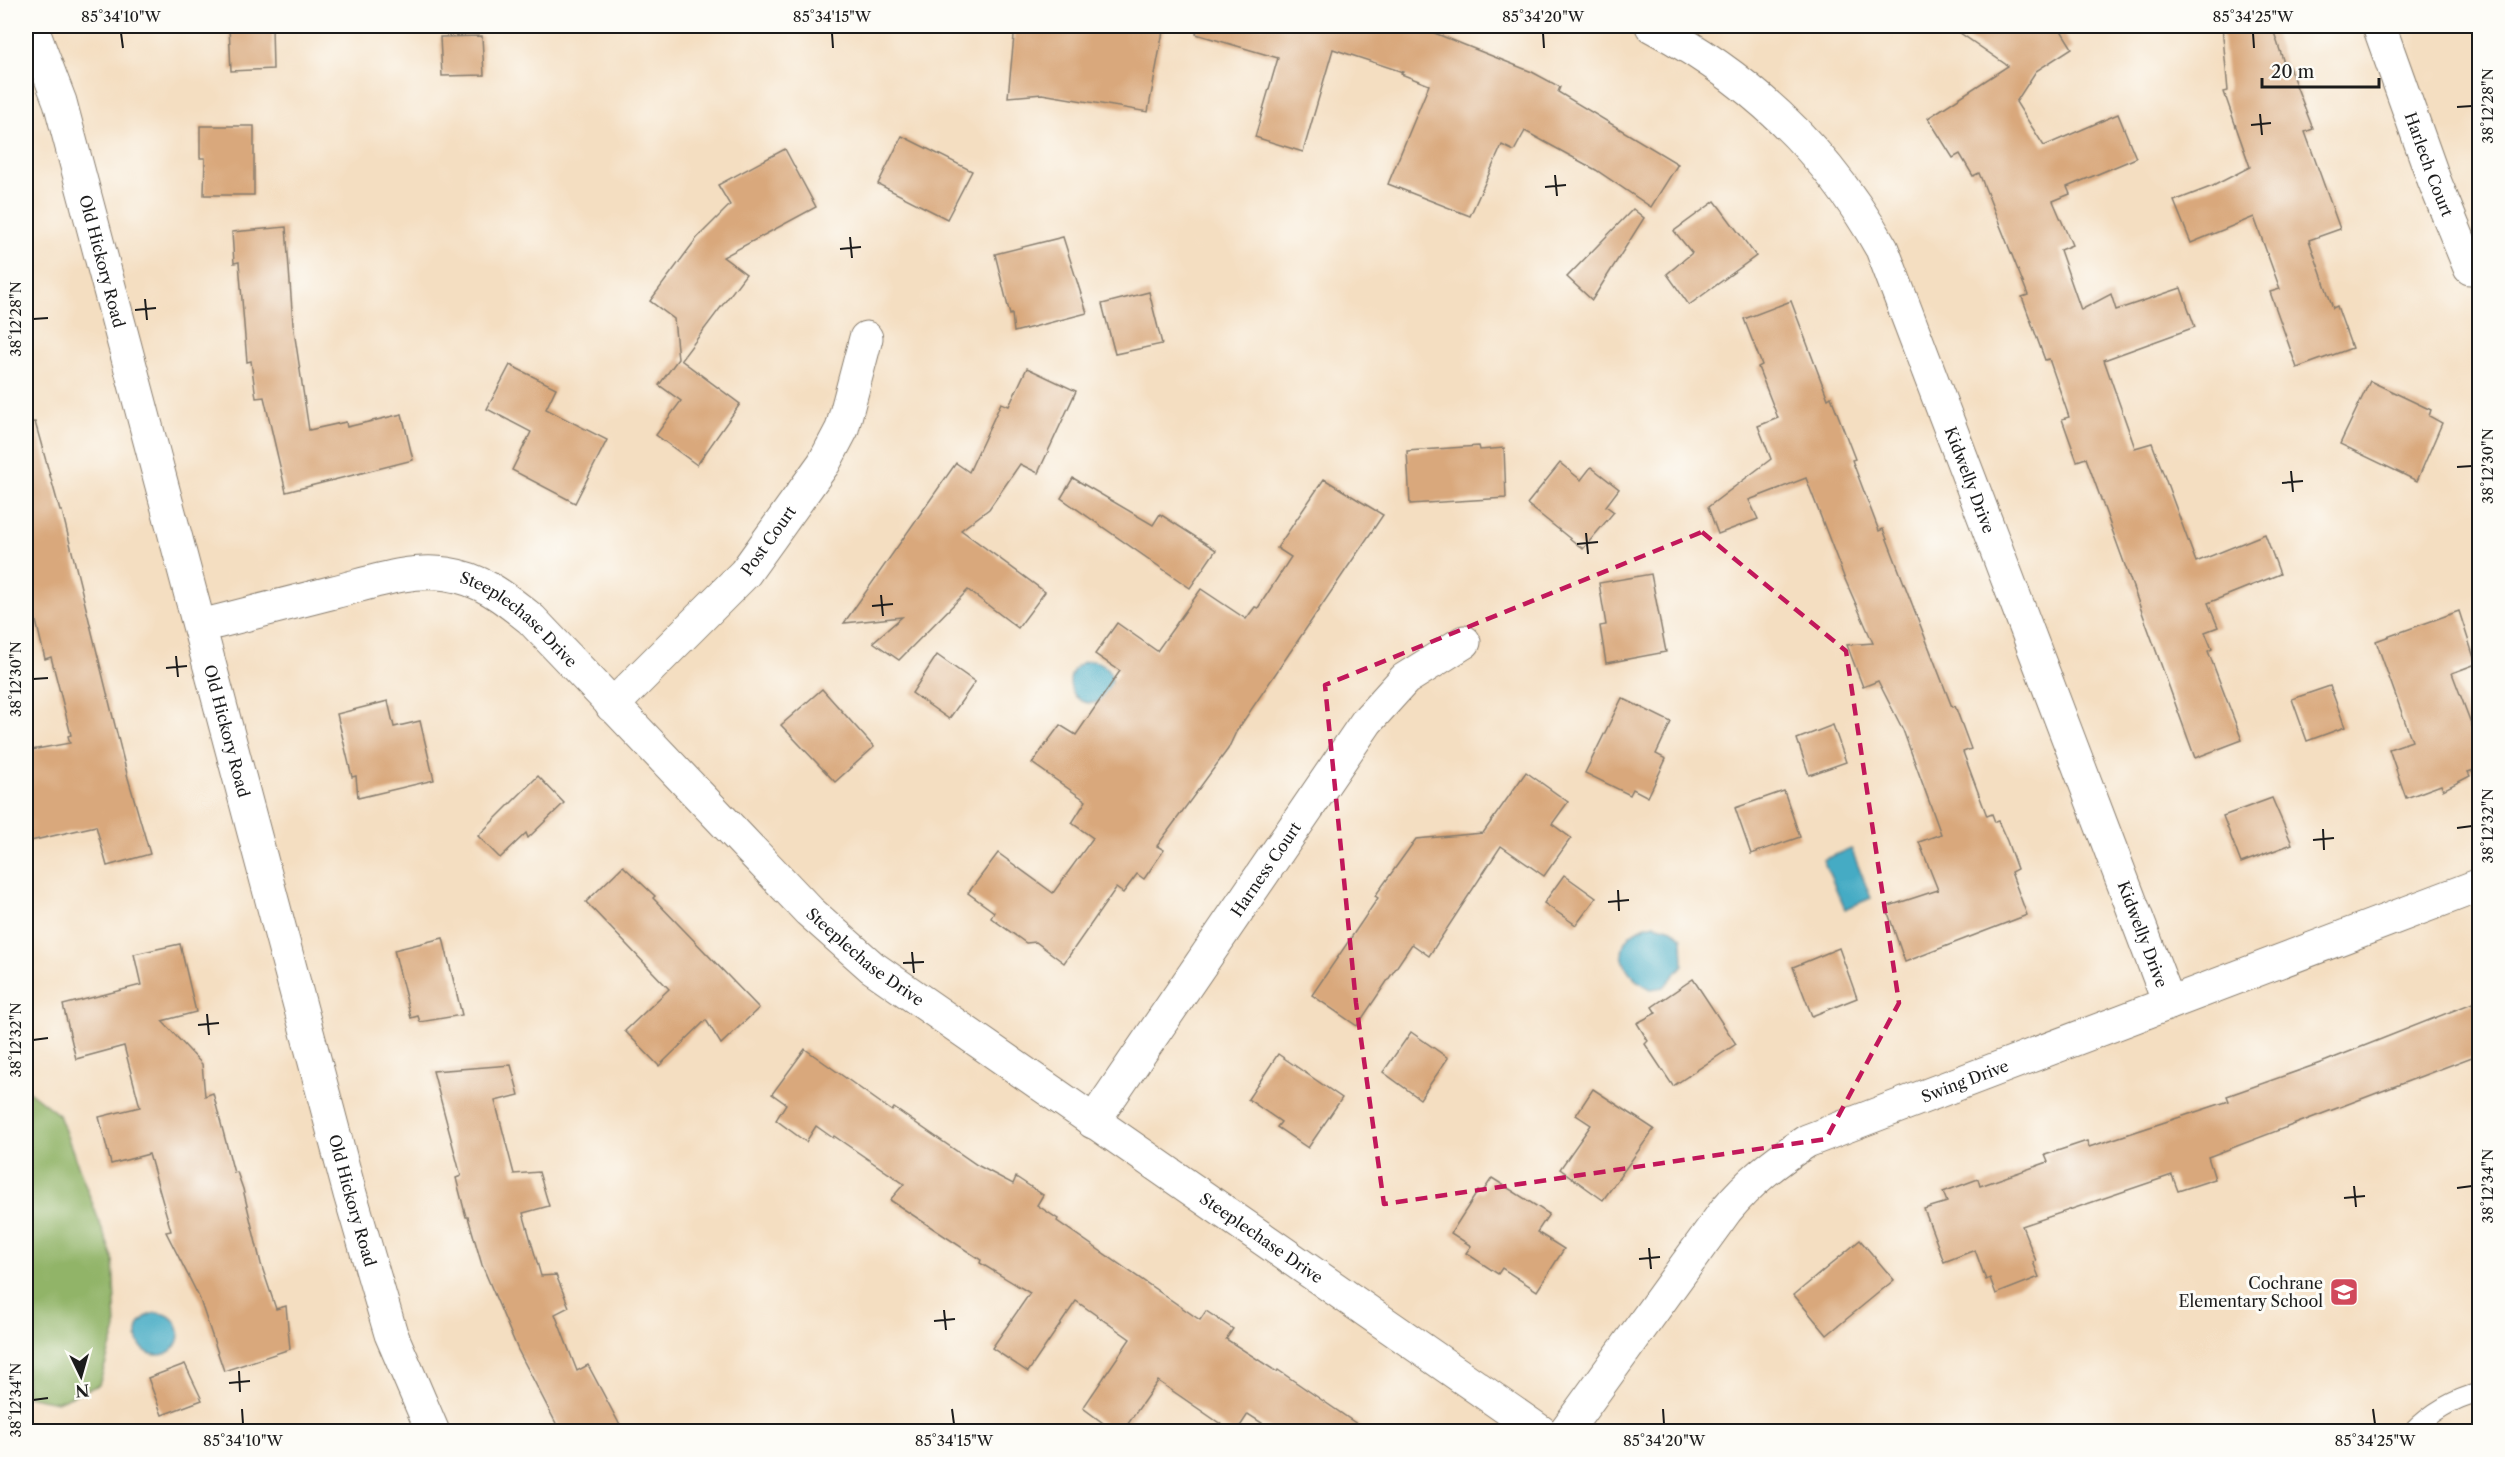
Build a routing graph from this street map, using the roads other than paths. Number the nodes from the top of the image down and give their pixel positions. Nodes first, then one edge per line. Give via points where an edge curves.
1 (31, 26) edge
2 (2379, 26) edge
3 (1661, 28) edge
4 (2470, 267) dead end
5 (866, 338) dead end
6 (200, 626) junction
7 (1464, 642) dead end
8 (612, 706) junction
9 (2480, 885) edge
10 (2169, 1003) junction
11 (1093, 1122) junction
12 (2480, 1392) edge
13 (433, 1431) edge
14 (1541, 1431) edge
15 (1565, 1431) edge
16 (2412, 1431) edge

1 - 6 street, Old Hickory Road via 60,102
2 - 4 street, Harlech Court
3 - 10 street, Kidwelly Drive via 1745,84 1807,142 1840,181 1882,249
5 - 8 street, Post Court via 842,429 824,463 745,573
6 - 8 street, Steeplechase Drive via 392,577 449,574 475,581 531,619
6 - 13 street, Old Hickory Road via 350,1194 391,1335
7 - 11 street, Harness Court via 1405,679 1367,721
8 - 11 street, Steeplechase Drive via 809,911 872,967
9 - 10 street, Swing Drive
10 - 15 street, Swing Drive via 1807,1141 1775,1161 1726,1210
11 - 14 street, Steeplechase Drive
12 - 16 lane via 2459,1397

